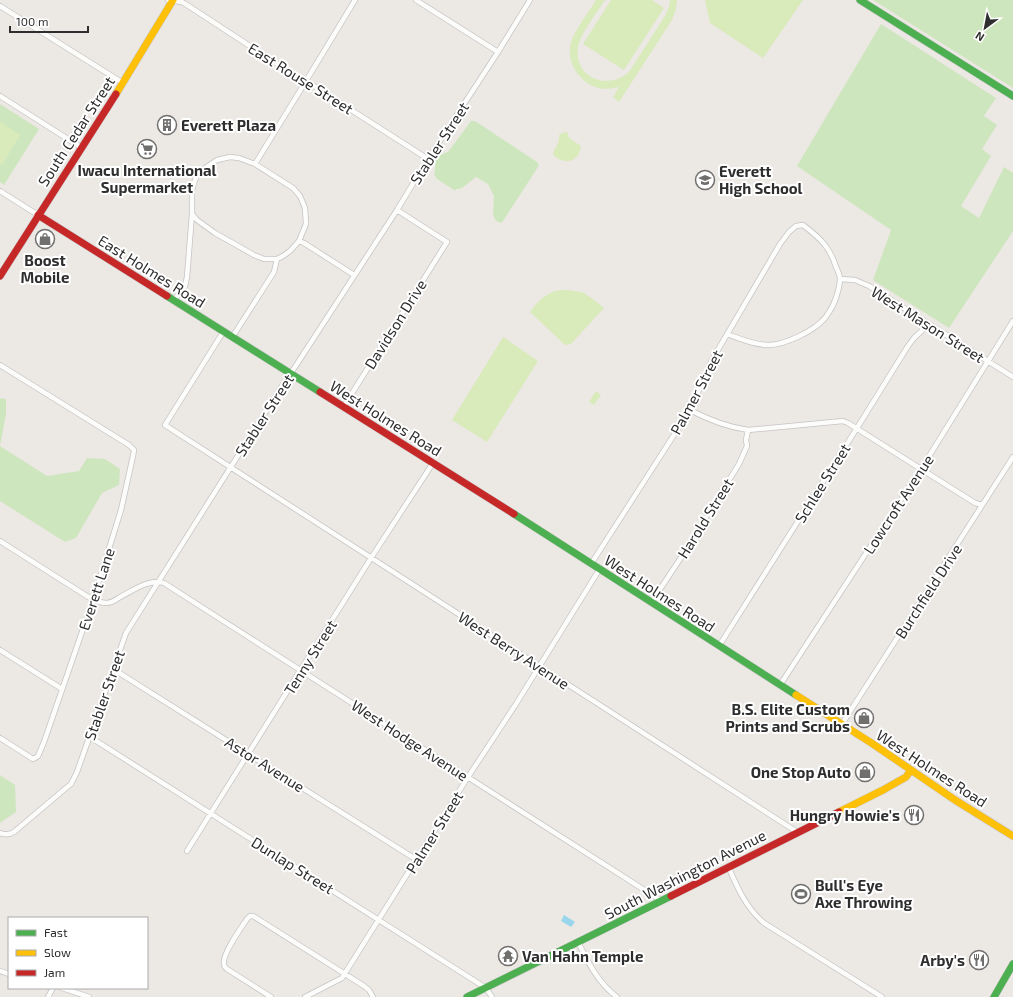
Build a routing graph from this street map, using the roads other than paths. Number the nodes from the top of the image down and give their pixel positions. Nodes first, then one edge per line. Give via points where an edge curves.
1 (171, 0) edge
2 (355, 0) edge
3 (416, 0) edge
4 (530, 0) edge
5 (860, 0) edge
6 (0, 6) edge
7 (498, 52) junction
8 (306, 81) junction
9 (123, 83) junction
10 (0, 96) edge
11 (1013, 96) edge
12 (82, 148) junction
13 (428, 159) junction
14 (255, 164) junction
15 (0, 191) edge
16 (397, 210) junction
17 (192, 214) junction
18 (38, 215) junction
19 (299, 241) junction
20 (277, 259) junction
21 (0, 276) edge
22 (354, 276) junction
23 (840, 279) junction
24 (174, 300) junction
25 (1013, 321) edge
26 (929, 324) junction
27 (224, 331) junction
28 (727, 334) junction
29 (233, 336) junction
30 (988, 361) junction
31 (0, 365) edge
32 (291, 373) junction
33 (1013, 377) edge
34 (344, 406) junction
35 (690, 410) junction
36 (857, 428) junction
37 (748, 430) junction
38 (1013, 457) edge
39 (433, 463) junction
40 (230, 468) junction
41 (921, 469) junction
42 (982, 506) junction
43 (0, 541) edge
44 (371, 558) junction
45 (591, 564) junction
46 (599, 570) junction
47 (159, 581) junction
48 (94, 600) junction
49 (651, 603) junction
50 (719, 646) junction
51 (0, 650) edge
52 (539, 666) junction
53 (113, 669) junction
54 (301, 671) junction
55 (780, 685) junction
56 (62, 689) junction
57 (842, 724) junction
58 (90, 737) junction
59 (0, 738) edge
60 (249, 754) junction
61 (911, 770) junction
62 (468, 778) junction
63 (211, 813) junction
64 (797, 832) junction
65 (0, 834) edge
66 (1013, 836) edge
67 (187, 851) dead end
68 (417, 860) junction
69 (728, 866) junction
70 (660, 900) junction
71 (379, 919) junction
72 (578, 942) junction
73 (1013, 964) edge
74 (344, 974) junction
75 (486, 988) junction
76 (65, 989) edge
77 (88, 997) edge
78 (271, 997) edge
79 (305, 997) edge
80 (373, 997) edge
81 (468, 997) edge
82 (492, 997) edge
83 (617, 997) edge
84 (882, 997) edge
85 (994, 997) edge

1 - 8 street, East Rouse Street via 187,5
1 - 9 street, South Cedar Street
2 - 8 street
3 - 7 street
4 - 7 street, Stabler Street
5 - 11 street
6 - 9 street
7 - 13 street, Stabler Street
8 - 13 street, East Rouse Street
8 - 14 street
9 - 12 street, South Cedar Street
10 - 12 street
12 - 18 street, South Cedar Street
13 - 16 street, Stabler Street
14 - 17 street via 230,157 217,160 199,172 192,190
14 - 19 street via 293,188 300,196 305,208 306,224
15 - 18 street, East Holmes Road
16 - 22 street, Stabler Street
16 - 34 street, Davidson Drive via 447,242
17 - 20 street via 215,232 254,256
17 - 24 street via 187,277 185,286
18 - 21 street, South Cedar Street
18 - 24 street, East Holmes Road
19 - 20 street via 290,251
19 - 22 street
20 - 29 street via 274,272
22 - 32 street, Stabler Street
23 - 26 street, West Mason Street via 855,280 869,286
23 - 28 street via 836,300 825,318 800,336 769,345 751,343
23 - 28 street, Palmer Street via 829,250 822,241 803,225 796,226 780,244
24 - 27 street, East Holmes Road
25 - 30 street, Lowcroft Avenue
26 - 30 street, West Mason Street
26 - 36 street, Schlee Street via 908,346
27 - 29 street, East Holmes Road
27 - 40 street, West Berry Avenue via 165,425
28 - 35 street, Palmer Street via 712,360
29 - 32 street, East Holmes Road
30 - 33 street, West Mason Street
30 - 41 street, Lowcroft Avenue
31 - 48 street, Everett Lane via 134,450 121,510
32 - 34 street, West Holmes Road
32 - 40 street, Stabler Street
34 - 39 street, West Holmes Road
35 - 37 street via 705,418
35 - 45 street, Palmer Street
36 - 37 street via 843,421
36 - 41 street
36 - 50 street, Schlee Street
37 - 49 street, Harold Street via 747,446 739,464
38 - 42 street, Burchfield Drive
39 - 44 street, Tenny Street
39 - 45 street, West Holmes Road
40 - 44 street, West Berry Avenue
40 - 47 street, Stabler Street
41 - 42 street
41 - 55 street, Lowcroft Avenue
42 - 57 street, Burchfield Drive
43 - 48 street
44 - 52 street, West Berry Avenue
44 - 54 street, Tenny Street
45 - 46 street, West Holmes Road
46 - 49 street, West Holmes Road
46 - 52 street, Palmer Street
47 - 48 street via 114,601 107,603
47 - 53 street, Stabler Street via 126,633
47 - 54 street, West Hodge Avenue
48 - 56 street, Everett Lane
49 - 50 street, West Holmes Road
50 - 55 street, West Holmes Road
51 - 56 street
52 - 62 street, Palmer Street
52 - 64 street, West Berry Avenue
53 - 58 street, Stabler Street
53 - 60 street, Astor Avenue
54 - 60 street, Tenny Street
54 - 62 street, West Hodge Avenue
55 - 57 street, West Holmes Road
56 - 59 street, Everett Lane via 38,756 33,759
57 - 61 street, West Holmes Road
58 - 63 street, Dunlap Street
58 - 65 street, Stabler Street via 71,784 14,832
60 - 63 street, Tenny Street
60 - 68 street, Astor Avenue
61 - 64 street, South Washington Avenue via 906,777 883,790
61 - 66 street, West Holmes Road
62 - 68 street, Palmer Street
62 - 70 street, West Hodge Avenue
63 - 67 street, Tenny Street
63 - 71 street, Dunlap Street
64 - 69 street, South Washington Avenue
68 - 71 street, Palmer Street
69 - 70 street, South Washington Avenue
69 - 84 street via 742,897 764,923
70 - 72 street, South Washington Avenue
71 - 74 street, Palmer Street
71 - 75 street, Dunlap Street
72 - 75 street, South Washington Avenue
72 - 83 street via 591,967
73 - 85 street
74 - 78 street via 250,916 228,950 224,966
74 - 79 street, Palmer Street via 339,980
74 - 80 street via 364,986
75 - 81 street, South Washington Avenue
75 - 82 street, Dunlap Street
76 - 77 street

